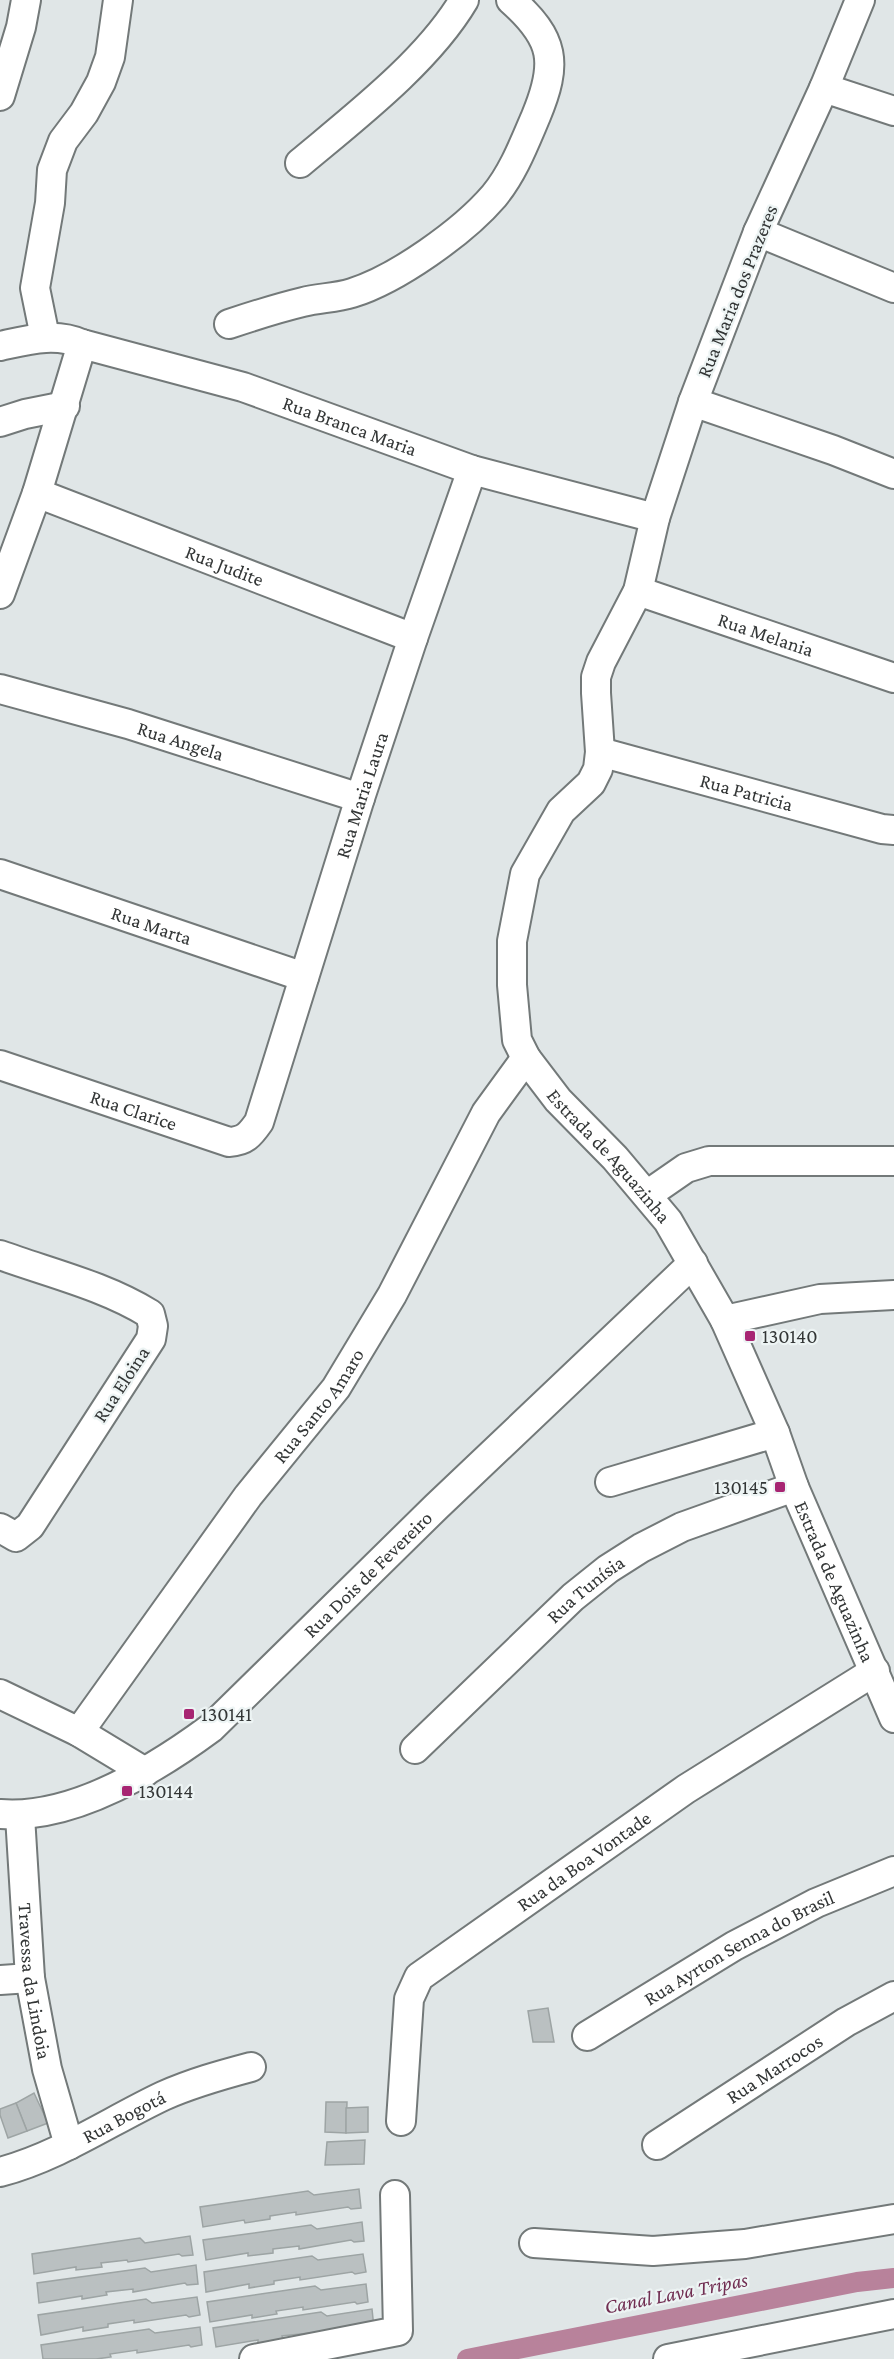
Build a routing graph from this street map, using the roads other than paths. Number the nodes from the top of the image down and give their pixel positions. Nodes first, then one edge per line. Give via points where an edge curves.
1 (26, 0) edge
2 (118, 0) edge
3 (464, 0) edge
4 (511, 0) edge
5 (860, 0) edge
6 (824, 88) junction
7 (0, 96) edge
8 (894, 111) edge
9 (300, 163) dead end
10 (758, 232) junction
11 (894, 288) edge
12 (229, 324) dead end
13 (45, 337) junction
14 (82, 344) junction
15 (0, 346) edge
16 (693, 402) junction
17 (65, 406) junction
18 (0, 422) edge
19 (472, 470) junction
20 (894, 474) edge
21 (37, 493) junction
22 (655, 518) junction
23 (638, 591) junction
24 (0, 594) edge
25 (413, 638) junction
26 (894, 678) edge
27 (0, 689) edge
28 (600, 752) junction
29 (360, 798) junction
30 (894, 830) edge
31 (0, 873) edge
32 (304, 977) junction
33 (526, 1058) junction
34 (0, 1065) edge
35 (259, 1122) joint
36 (894, 1161) edge
37 (647, 1195) junction
38 (0, 1255) edge
39 (693, 1263) junction
40 (894, 1295) edge
41 (725, 1320) junction
42 (775, 1433) junction
43 (610, 1482) dead end
44 (794, 1487) junction
45 (0, 1528) edge
46 (875, 1671) junction
47 (0, 1694) edge
48 (894, 1718) edge
49 (79, 1732) junction
50 (415, 1749) dead end
51 (145, 1772) junction
52 (10, 1815) edge
53 (894, 1871) edge
54 (30, 1978) junction
55 (0, 1980) edge
56 (894, 1996) edge
57 (587, 2036) dead end
58 (251, 2067) dead end
59 (401, 2121) dead end
60 (69, 2145) junction
61 (657, 2145) dead end
62 (0, 2172) edge
63 (394, 2195) dead end
64 (894, 2219) edge
65 (534, 2242) dead end
66 (894, 2314) edge
67 (254, 2359) edge
68 (668, 2359) edge

1 - 7 street
2 - 13 street via 110,57 101,82 63,141 52,170 35,288
3 - 9 street via 422,55
4 - 12 street via 541,33 550,72 523,146 494,196 423,256 367,287
5 - 6 street, Rua Maria dos Prazeres
6 - 8 street
6 - 10 street, Rua Maria dos Prazeres
10 - 11 street
10 - 16 street, Rua Maria dos Prazeres
13 - 14 street, Rua Branca Maria
13 - 15 street, Rua Branca Maria
14 - 17 street
14 - 19 street, Rua Branca Maria via 243,387
16 - 20 street
16 - 22 street, Rua Maria dos Prazeres
17 - 18 street
17 - 21 street
19 - 22 street, Rua Branca Maria
19 - 25 street, Rua Maria Laura
21 - 24 street
21 - 25 street, Rua Judite
22 - 23 street, Rua Maria dos Prazeres
23 - 26 street, Rua Melania
23 - 28 street, Estrada de Aguazinha via 596,677
25 - 29 street, Rua Maria Laura
27 - 29 street, Rua Angela via 128,724
28 - 30 street, Rua Patricia
28 - 33 street, Estrada de Aguazinha via 591,783 561,811 525,874 514,919 512,963 517,1040
29 - 32 street, Rua Maria Laura
31 - 32 street, Rua Marta
32 - 35 street, Rua Maria Laura
33 - 37 street, Estrada de Aguazinha via 558,1100
33 - 49 street, Rua Santo Amaro via 486,1113 392,1295 336,1388 248,1496
34 - 35 street, Rua Clarice via 229,1142 241,1142
36 - 37 street via 709,1161 686,1168
37 - 39 street, Estrada de Aguazinha
38 - 45 street, Rua Eloina via 134,1305 150,1314 153,1326 151,1339 30,1526 16,1537
39 - 41 street, Estrada de Aguazinha
39 - 51 street, Rua Dois de Fevereiro via 211,1728
40 - 41 street via 820,1299
41 - 42 street, Estrada de Aguazinha
42 - 43 street
42 - 44 street, Estrada de Aguazinha
44 - 46 street, Estrada de Aguazinha
44 - 50 street, Rua Tunísia via 682,1527 608,1569 573,1597
46 - 48 street, Estrada de Aguazinha
46 - 59 street, Rua da Boa Vontade via 686,1789 419,1977 409,1999
47 - 49 street
49 - 51 street
51 - 52 street, Rua Dois de Fevereiro via 89,1798
52 - 54 street, Travessa da Lindoia
53 - 57 street, Rua Ayrton Senna do Brasil via 816,1903 734,1946
54 - 55 street
54 - 60 street, Travessa da Lindoia via 47,2070
56 - 61 street, Rua Marrocos via 846,2022
58 - 60 street, Rua Bogotá via 199,2080
60 - 62 street, Rua Bogotá
63 - 67 street via 398,2331
64 - 65 street via 745,2244 653,2251
66 - 68 street

